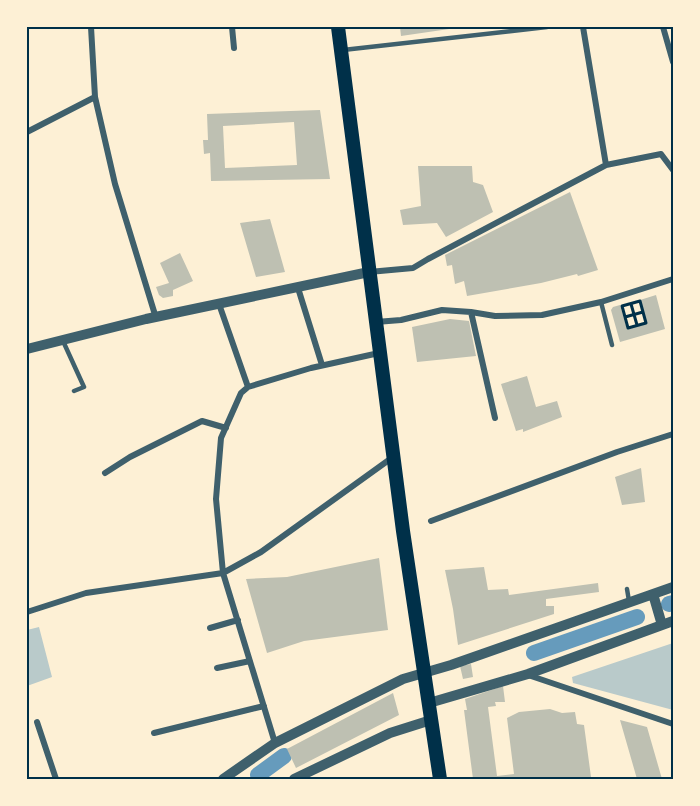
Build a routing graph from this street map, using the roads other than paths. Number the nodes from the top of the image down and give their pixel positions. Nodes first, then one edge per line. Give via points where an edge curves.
1 (91, 27) edge
2 (232, 27) edge
3 (338, 27) edge
4 (547, 27) edge
5 (583, 27) edge
6 (663, 27) edge
7 (234, 48) dead end
8 (340, 50) junction
9 (673, 62) edge
10 (95, 97) junction
11 (27, 132) edge
12 (606, 165) junction
13 (673, 170) edge
14 (369, 272) junction
15 (673, 279) edge
16 (298, 288) junction
17 (602, 302) junction
18 (219, 304) junction
19 (471, 312) junction
20 (156, 318) junction
21 (375, 322) junction
22 (63, 341) junction
23 (612, 345) dead end
24 (27, 349) edge
25 (379, 352) junction
26 (322, 365) junction
27 (248, 387) junction
28 (74, 391) dead end
29 (495, 418) dead end
30 (226, 428) junction
31 (673, 434) edge
32 (393, 457) junction
33 (105, 473) dead end
34 (431, 521) dead end
35 (223, 573) junction
36 (673, 587) edge
37 (627, 589) dead end
38 (654, 594) junction
39 (629, 601) junction
40 (27, 612) edge
41 (237, 620) junction
42 (668, 623) edge
43 (210, 628) dead end
44 (250, 661) junction
45 (217, 668) dead end
46 (424, 673) junction
47 (528, 674) junction
48 (429, 703) junction
49 (264, 706) junction
50 (431, 720) junction
51 (37, 722) dead end
52 (673, 724) edge
53 (154, 733) dead end
54 (275, 742) junction
55 (237, 769) junction
56 (56, 779) edge
57 (223, 779) edge
58 (244, 779) edge
59 (294, 779) edge
60 (440, 779) edge

1 - 10 street
2 - 7 street
3 - 8 main road
4 - 8 lane
5 - 12 street
6 - 9 street
8 - 14 main road
10 - 11 street
10 - 20 street
12 - 13 street via 661,154
12 - 14 street via 413,268
14 - 16 street
14 - 21 main road
15 - 17 street
16 - 18 street
16 - 26 street
17 - 19 street via 542,315
17 - 23 lane
18 - 20 street
18 - 27 street
19 - 21 street via 442,310
19 - 29 street
20 - 22 street
21 - 25 main road
22 - 24 street
22 - 28 lane via 84,387
25 - 26 street
25 - 32 main road
26 - 27 street
27 - 30 street via 241,393
30 - 33 street via 202,421
30 - 35 street via 221,438 216,499
31 - 34 street
32 - 35 street via 261,552
32 - 46 main road
35 - 40 street via 86,592
35 - 41 street
36 - 38 street
37 - 39 lane
38 - 39 street
38 - 42 street
39 - 46 street
41 - 43 street
41 - 44 street
42 - 47 street
44 - 45 street
44 - 49 street
46 - 48 main road
46 - 54 street via 403,679
47 - 48 street
47 - 52 street
48 - 50 main road
49 - 53 street
49 - 54 street
50 - 59 street via 390,733
50 - 60 main road
51 - 56 street
54 - 55 street
55 - 57 street
55 - 58 street

